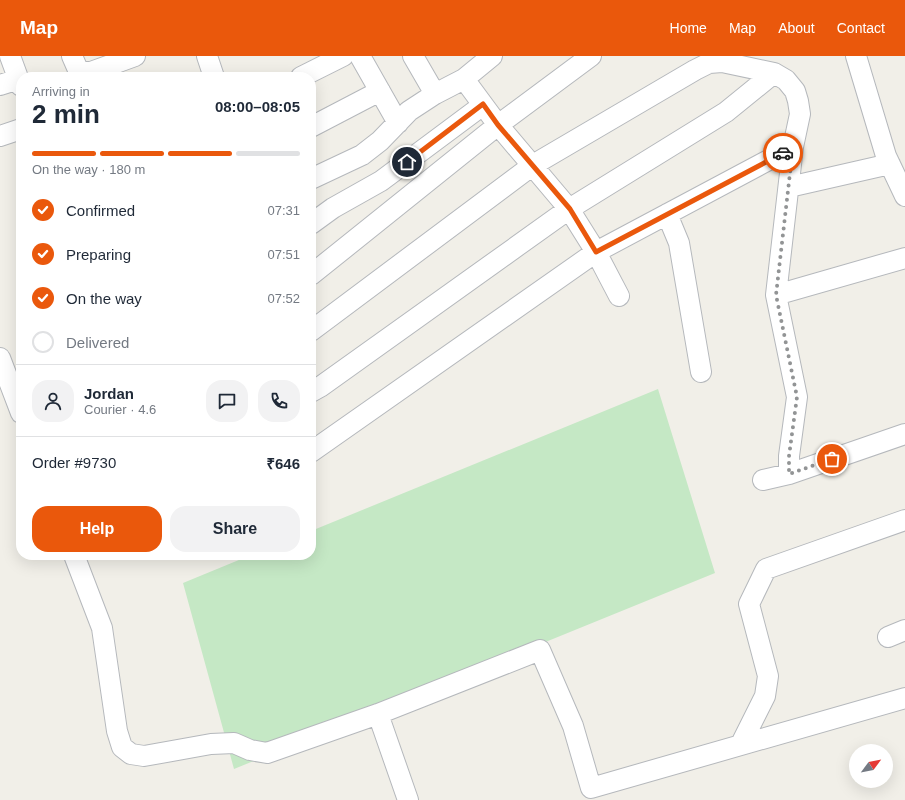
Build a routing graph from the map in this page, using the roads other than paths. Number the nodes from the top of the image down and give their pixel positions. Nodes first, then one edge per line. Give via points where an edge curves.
1 (10, 56) edge
2 (72, 56) edge
3 (135, 56) edge
4 (207, 56) edge
5 (344, 56) edge
6 (360, 56) edge
7 (413, 56) edge
8 (492, 56) edge
9 (592, 56) edge
10 (856, 56) edge
11 (212, 72) edge
12 (310, 72) edge
13 (774, 73) junction
14 (464, 79) junction
15 (13, 83) edge
16 (380, 91) junction
17 (435, 94) junction
18 (483, 104) junction
19 (398, 123) junction
20 (316, 124) edge
21 (498, 125) junction
22 (16, 131) edge
23 (0, 136) edge
24 (793, 147) junction
25 (890, 164) junction
26 (533, 165) junction
27 (316, 177) edge
28 (789, 187) junction
29 (905, 196) edge
30 (570, 209) junction
31 (667, 214) junction
32 (316, 220) edge
33 (596, 252) junction
34 (905, 258) edge
35 (316, 271) edge
36 (776, 295) junction
37 (619, 296) dead end
38 (316, 327) edge
39 (0, 358) edge
40 (701, 372) dead end
41 (316, 389) edge
42 (16, 400) edge
43 (905, 434) edge
44 (316, 448) edge
45 (789, 474) junction
46 (763, 480) dead end
47 (905, 520) edge
48 (76, 560) edge
49 (905, 698) edge
50 (378, 714) junction
51 (741, 744) junction
52 (408, 800) edge

1 - 15 street
2 - 3 street via 79,72 92,72
4 - 11 street
5 - 12 street
6 - 16 street
7 - 17 street
8 - 14 street
9 - 21 street
10 - 25 street
13 - 24 street via 786,80 795,91 798,101 800,114
13 - 26 street via 722,62 709,63
13 - 30 street via 726,112
14 - 17 street
14 - 18 street
16 - 19 street
16 - 20 street
17 - 19 street via 409,111
18 - 21 street
18 - 32 street via 381,181
19 - 27 street via 362,155
21 - 26 street
21 - 35 street
22 - 23 street
24 - 28 street
24 - 31 street
25 - 28 street
25 - 29 street
26 - 30 street
26 - 38 street
28 - 36 street
30 - 33 street
30 - 41 street
31 - 33 street
31 - 40 street via 679,244
33 - 37 street
33 - 44 street
34 - 36 street
36 - 45 street via 797,397
39 - 42 street
43 - 45 street
45 - 46 street
47 - 51 street via 766,570 749,604 768,676 765,696
48 - 50 street via 102,628 117,731 122,748 130,754 144,756 211,744 234,743 267,754
49 - 51 street
50 - 51 street via 540,650 573,726 590,788
50 - 52 street

